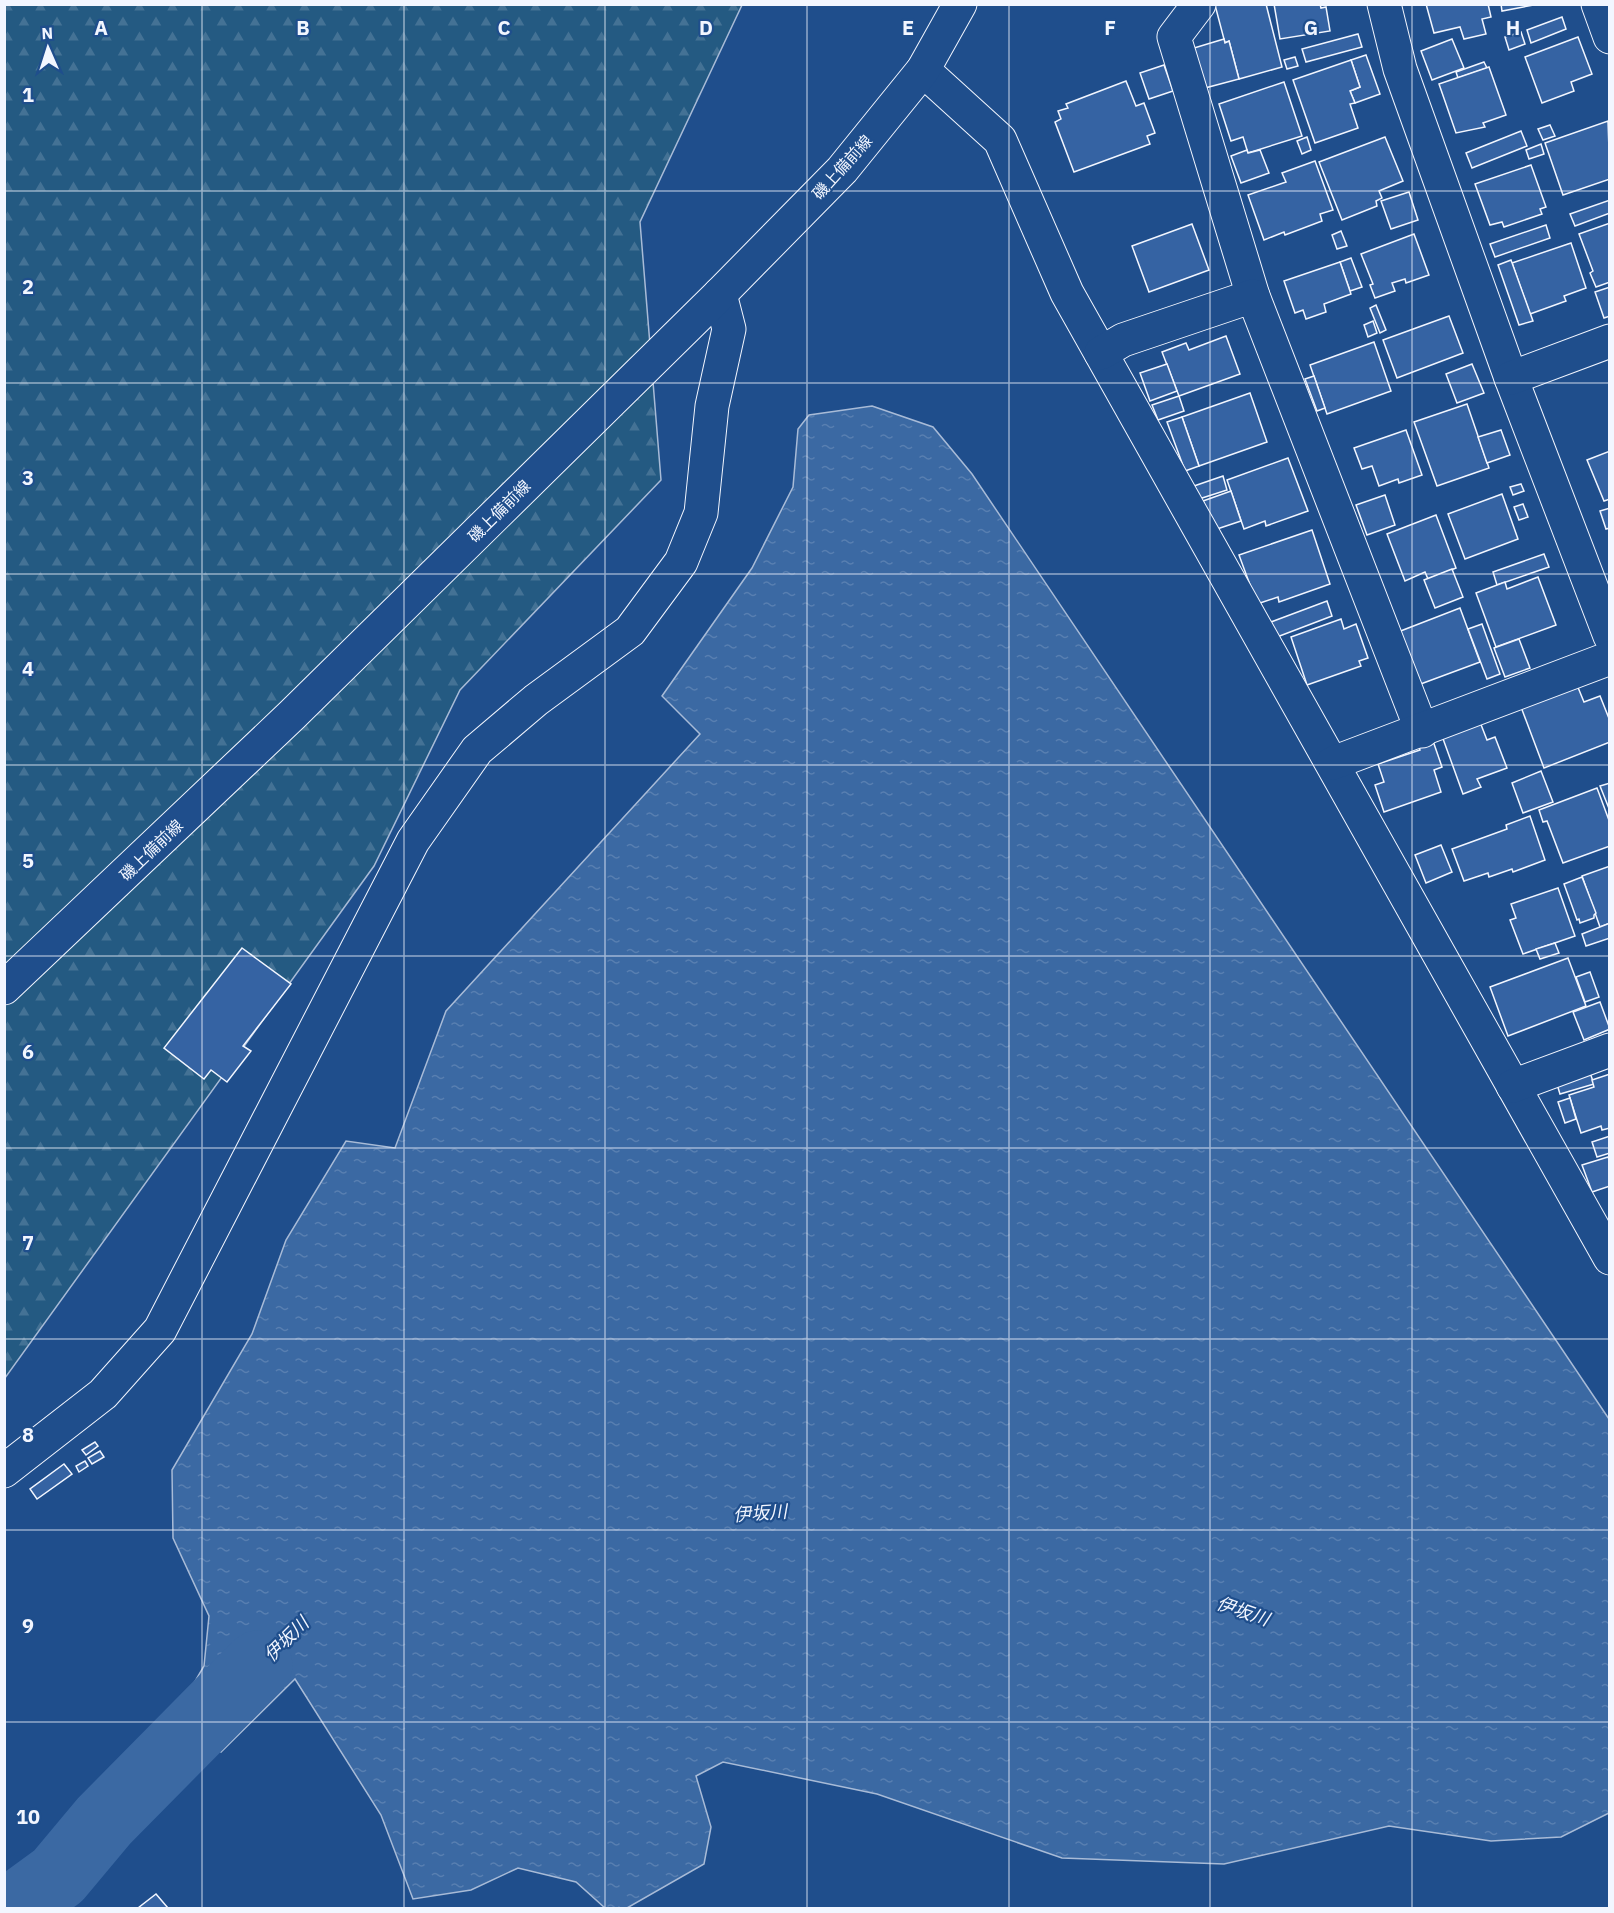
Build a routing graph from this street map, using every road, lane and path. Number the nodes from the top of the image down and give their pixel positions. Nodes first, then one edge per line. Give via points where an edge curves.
1 (960, 4) edge
2 (1198, 4) edge
3 (1384, 4) edge
4 (1598, 4) edge
5 (1610, 37) edge
6 (923, 70) junction
7 (720, 294) junction
8 (1253, 296) junction
9 (1610, 341) edge
10 (1101, 353) junction
11 (1510, 378) junction
12 (1610, 636) edge
13 (1610, 658) edge
14 (1422, 730) junction
15 (1333, 764) junction
16 (4, 988) edge
17 (1610, 1050) edge
18 (1513, 1086) junction
19 (1610, 1258) edge
20 (4, 1471) edge

1 - 6 street, 磯上備前線
2 - 8 street via 1174,37
3 - 11 street via 1401,69
4 - 5 street
6 - 7 street, 磯上備前線 via 842,170
6 - 10 street via 1000,140 1067,292
7 - 16 street, 磯上備前線 via 292,715
7 - 20 street via 729,329 712,406 700,513 681,562 630,631 536,700 477,750 413,841 160,1330 103,1394
8 - 10 street via 1123,340
8 - 14 street
9 - 11 street
10 - 15 street
11 - 12 street
13 - 14 street
14 - 15 street
15 - 18 street
17 - 18 street
18 - 19 street

